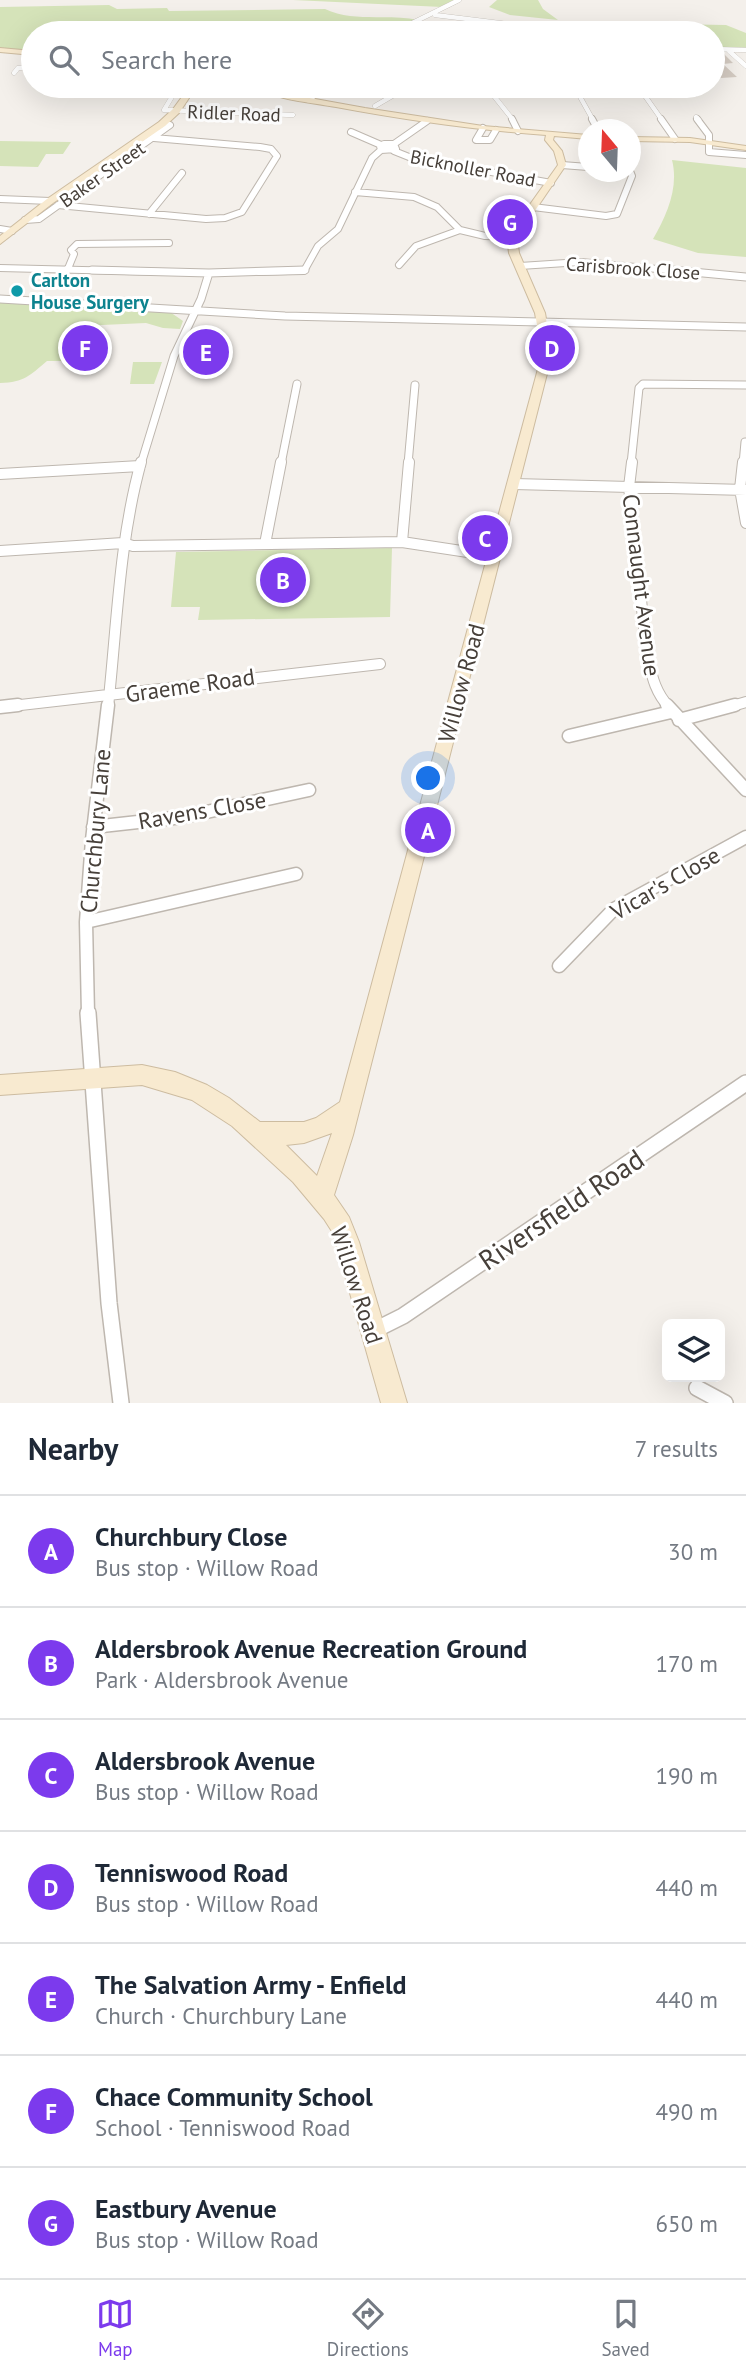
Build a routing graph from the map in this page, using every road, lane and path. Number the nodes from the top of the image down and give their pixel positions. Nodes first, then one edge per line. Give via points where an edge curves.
1 (459, 0) edge
2 (435, 15) junction
3 (421, 21) edge
4 (486, 21) edge
5 (0, 50) edge
6 (725, 50) edge
7 (746, 50) edge
8 (21, 51) edge
9 (729, 51) junction
10 (746, 66) edge
11 (21, 68) edge
12 (14, 73) dead end
13 (64, 98) edge
14 (173, 98) edge
15 (185, 98) edge
16 (297, 98) edge
17 (311, 98) edge
18 (390, 98) edge
19 (496, 98) edge
20 (581, 98) edge
21 (646, 98) edge
22 (308, 100) junction
23 (65, 101) dead end
24 (375, 106) dead end
25 (176, 111) junction
26 (293, 115) dead end
27 (405, 116) junction
28 (696, 117) dead end
29 (592, 119) edge
30 (427, 121) junction
31 (162, 124) junction
32 (452, 124) junction
33 (483, 128) junction
34 (496, 130) junction
35 (351, 132) dead end
36 (519, 132) junction
37 (550, 134) junction
38 (578, 136) edge
39 (154, 138) junction
40 (641, 139) edge
41 (674, 139) junction
42 (708, 141) junction
43 (381, 147) junction
44 (394, 148) junction
45 (746, 148) edge
46 (709, 152) junction
47 (746, 155) edge
48 (710, 162) dead end
49 (562, 165) junction
50 (578, 166) edge
51 (182, 173) dead end
52 (630, 182) edge
53 (551, 183) junction
54 (355, 192) junction
55 (0, 199) edge
56 (54, 203) junction
57 (533, 207) junction
58 (149, 214) junction
59 (0, 229) edge
60 (12, 230) junction
61 (460, 230) junction
62 (512, 237) junction
63 (0, 241) edge
64 (169, 243) dead end
65 (398, 265) dead end
66 (520, 266) junction
67 (0, 268) edge
68 (67, 271) junction
69 (206, 273) junction
70 (746, 277) edge
71 (0, 299) edge
72 (196, 311) junction
73 (542, 323) junction
74 (746, 327) edge
75 (297, 384) dead end
76 (415, 385) dead end
77 (746, 385) edge
78 (745, 442) edge
79 (140, 466) junction
80 (0, 474) edge
81 (514, 484) junction
82 (629, 487) junction
83 (743, 489) edge
84 (746, 523) edge
85 (402, 542) junction
86 (123, 543) junction
87 (265, 544) junction
88 (1, 554) edge
89 (494, 556) junction
90 (380, 664) dead end
91 (108, 696) junction
92 (746, 702) edge
93 (0, 707) edge
94 (675, 716) junction
95 (569, 736) dead end
96 (309, 790) dead end
97 (746, 790) edge
98 (93, 827) junction
99 (746, 838) edge
100 (296, 874) dead end
101 (86, 922) junction
102 (559, 966) dead end
103 (92, 1077) junction
104 (746, 1083) edge
105 (0, 1085) edge
106 (347, 1110) junction
107 (254, 1133) junction
108 (321, 1199) junction
109 (373, 1331) junction
110 (697, 1388) dead end
111 (121, 1403) edge
112 (394, 1403) edge
113 (725, 1403) edge

1 - 2 street
2 - 3 street
2 - 4 street
5 - 8 street
6 - 9 street
7 - 9 street
9 - 10 street
11 - 12 street
13 - 23 street
14 - 25 street via 164,109
15 - 25 street, Baker Street
16 - 22 street
17 - 22 street
18 - 24 street
19 - 36 street
20 - 29 street
21 - 41 street
22 - 27 street
25 - 26 street, Ridler Road
25 - 31 street, Baker Street
27 - 30 street
27 - 32 street
28 - 42 street via 709,135
30 - 32 street
30 - 44 street
31 - 39 street, Baker Street via 170,125
31 - 56 street, Baker Street
32 - 33 street
33 - 34 street
33 - 34 street via 476,140 490,140
34 - 36 street
35 - 43 street
36 - 37 street
37 - 38 street
37 - 49 street
39 - 56 street, Baker Street
39 - 58 street via 260,147 277,156 242,212 206,219
40 - 41 street
41 - 42 street
42 - 45 street
42 - 46 street
43 - 44 street
43 - 54 street
44 - 53 street, Bicknoller Road via 409,157
46 - 47 street
46 - 48 street
49 - 50 street
49 - 53 street
51 - 58 street
52 - 57 street via 617,214
53 - 57 street
54 - 61 street via 425,201 438,207
54 - 69 street via 338,229 314,250 308,267 294,273
55 - 56 street
56 - 58 street
56 - 60 street, Baker Street
57 - 62 street
59 - 60 street
60 - 63 street, Baker Street
61 - 62 street
61 - 65 street via 416,246
62 - 66 street, Willow Road
64 - 68 street via 77,244 71,250 74,254
66 - 70 street, Carisbrook Close via 581,262
66 - 73 street, Willow Road
67 - 68 street
68 - 69 street
69 - 72 street, Churchbury Lane
71 - 72 street
72 - 73 street
72 - 79 street, Churchbury Lane via 173,360
73 - 74 street
73 - 81 street, Willow Road via 547,354
75 - 87 street
76 - 85 street
77 - 82 street, Connaught Avenue via 643,384
78 - 83 street
79 - 80 street
79 - 86 street, Churchbury Lane
81 - 82 street
81 - 89 street, Willow Road
82 - 83 street
82 - 94 street, Connaught Avenue via 647,656 653,682
83 - 84 street
85 - 87 street
85 - 89 street
86 - 87 street
86 - 88 street
86 - 91 street, Churchbury Lane
89 - 106 street, Willow Road
90 - 91 street, Graeme Road
91 - 93 street, Graeme Road
91 - 98 street, Churchbury Lane
92 - 94 street
94 - 95 street
94 - 97 street, Connaught Avenue
96 - 98 street, Ravens Close via 183,817
98 - 101 street, Churchbury Lane
99 - 102 street, Vicar's Close via 614,909
100 - 101 street
101 - 103 street, Churchbury Lane
103 - 105 street
103 - 107 street via 163,1079 209,1097
103 - 111 street, Churchbury Lane
104 - 109 street, Riversfield Road via 403,1317
106 - 107 street via 318,1130 289,1135
106 - 108 street, Willow Road
107 - 108 street
108 - 109 street, Willow Road via 339,1221 348,1242
109 - 112 street, Willow Road
110 - 113 street

